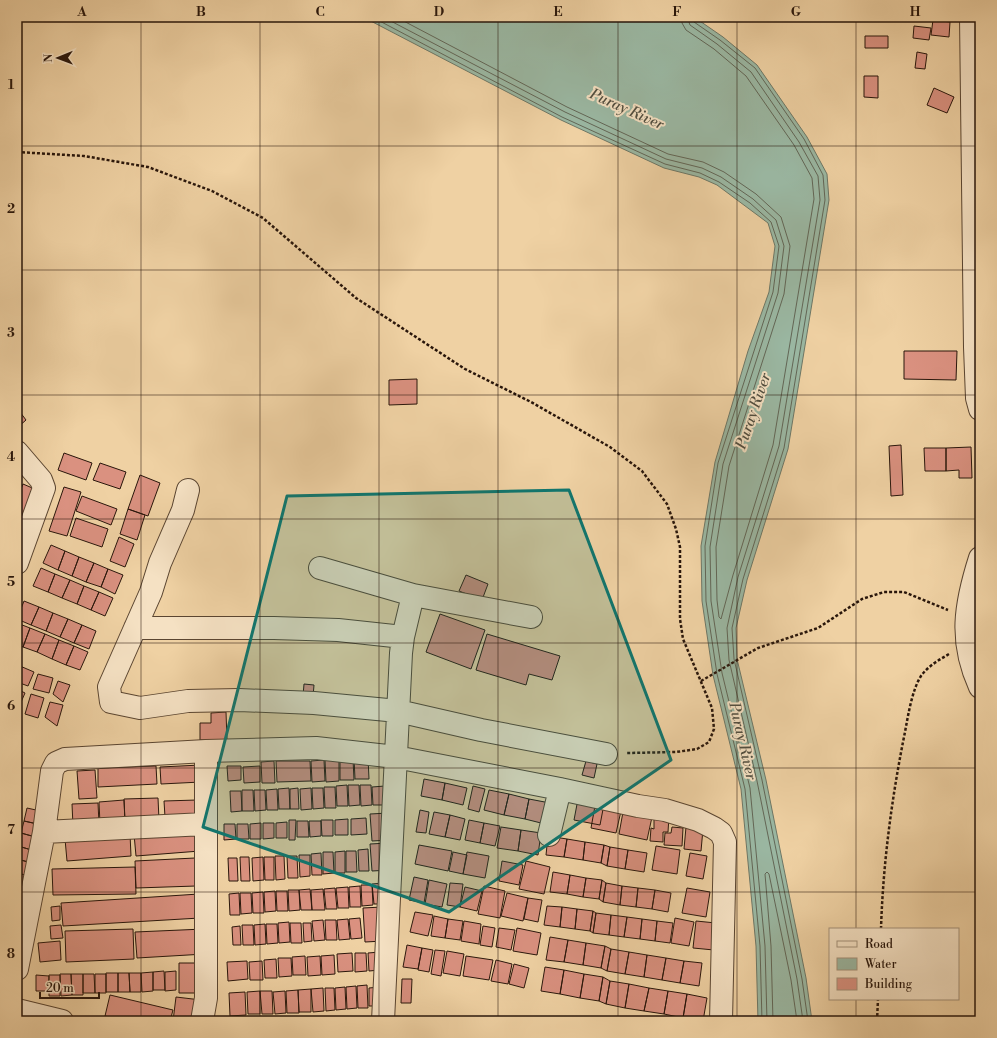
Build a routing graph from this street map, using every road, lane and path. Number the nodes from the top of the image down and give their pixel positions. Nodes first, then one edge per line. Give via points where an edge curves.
1 (971, 17) edge
2 (17, 152) edge
3 (980, 409) edge
4 (17, 452) edge
5 (188, 490) dead end
6 (980, 558) edge
7 (17, 563) edge
8 (320, 568) dead end
9 (413, 595) junction
10 (531, 617) dead end
11 (965, 618) junction
12 (135, 628) junction
13 (403, 637) junction
14 (967, 649) junction
15 (702, 681) junction
16 (980, 687) edge
17 (398, 711) junction
18 (206, 751) junction
19 (606, 754) joint
20 (396, 757) junction
21 (560, 788) junction
22 (205, 824) junction
23 (44, 832) junction
24 (549, 835) dead end
25 (881, 928) edge
26 (17, 969) edge
27 (878, 1000) edge
28 (17, 1010) edge
29 (62, 1021) edge
30 (202, 1021) edge
31 (382, 1021) edge
32 (721, 1021) edge
33 (877, 1021) edge

1 - 3 street via 975,339 977,398
2 - 15 path via 84,156 148,167 212,191 263,218 356,298 465,369 531,402 610,447 642,471 668,504 676,529 680,547 682,639
4 - 7 street via 41,480 44,488
5 - 12 street via 183,510
6 - 11 street via 971,585
8 - 9 street
9 - 10 street
9 - 13 street
11 - 14 street
11 - 15 path via 904,592 884,592 862,600 818,628 758,648
12 - 13 street via 338,630
12 - 17 street via 109,687 111,702 140,708 188,701 239,700 314,703
13 - 17 street
14 - 16 street
14 - 25 path via 933,663 920,677 910,708 898,766 882,897
15 - 19 path via 712,708 714,729 709,742 697,750
17 - 19 street
17 - 20 street
18 - 20 street via 316,748
18 - 22 street
18 - 23 street via 65,759 52,770
20 - 21 street
20 - 31 street
21 - 24 street
21 - 32 street via 665,810 698,820 721,834 725,842
22 - 23 street
22 - 30 street via 206,998
23 - 26 street
27 - 33 path
28 - 29 street

